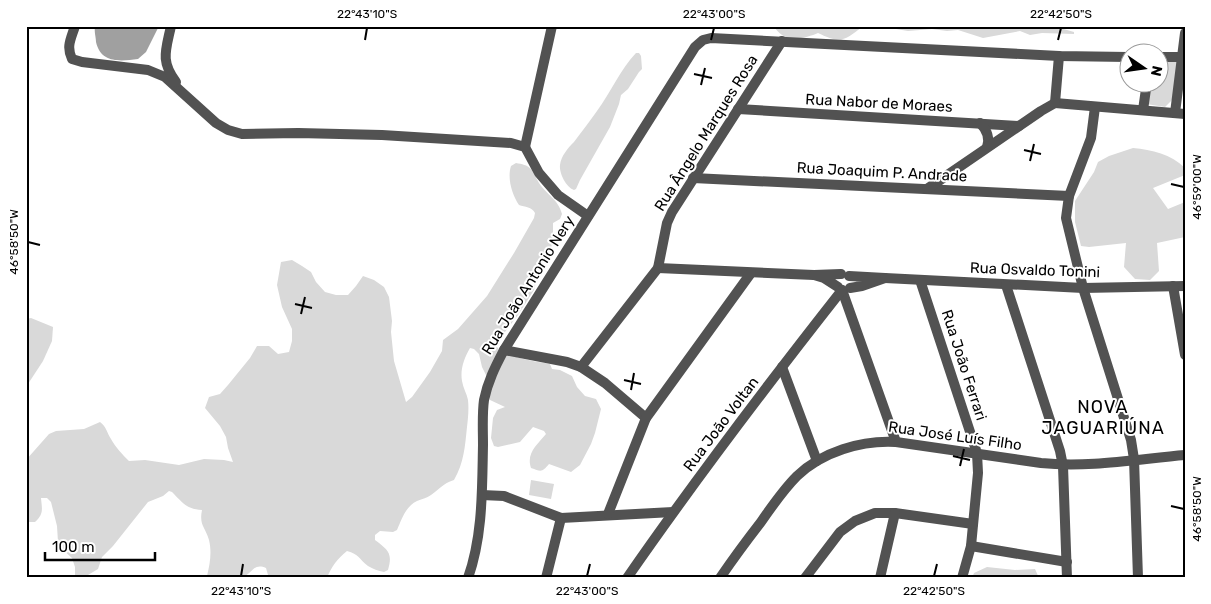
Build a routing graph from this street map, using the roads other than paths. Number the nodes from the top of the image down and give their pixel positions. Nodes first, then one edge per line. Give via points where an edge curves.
1 (75, 26) edge
2 (171, 26) edge
3 (552, 26) edge
4 (1185, 32) edge
5 (782, 41) junction
6 (1058, 56) junction
7 (1118, 56) edge
8 (165, 57) junction
9 (1168, 57) edge
10 (1181, 57) junction
11 (148, 70) junction
12 (183, 92) junction
13 (1146, 92) edge
14 (1055, 103) junction
15 (1095, 107) junction
16 (738, 109) junction
17 (1143, 110) junction
18 (1180, 114) edge
19 (980, 123) junction
20 (1019, 126) junction
21 (525, 147) junction
22 (987, 147) junction
23 (693, 178) junction
24 (927, 190) junction
25 (1069, 196) junction
26 (588, 216) junction
27 (658, 268) junction
28 (751, 273) junction
29 (814, 275) junction
30 (845, 275) junction
31 (885, 278) junction
32 (920, 280) junction
33 (1006, 285) junction
34 (1173, 286) junction
35 (1185, 286) edge
36 (843, 288) junction
37 (1083, 288) junction
38 (504, 350) junction
39 (1185, 355) edge
40 (581, 367) junction
41 (782, 367) junction
42 (646, 418) junction
43 (896, 442) junction
44 (977, 453) junction
45 (1185, 455) edge
46 (1134, 459) junction
47 (817, 461) junction
48 (1063, 466) junction
49 (482, 495) junction
50 (673, 512) junction
51 (895, 513) junction
52 (608, 514) junction
53 (561, 518) junction
54 (973, 524) junction
55 (972, 546) junction
56 (1067, 562) junction
57 (468, 578) edge
58 (546, 578) edge
59 (627, 578) edge
60 (720, 578) edge
61 (805, 578) edge
62 (880, 578) edge
63 (962, 578) edge
64 (1067, 578) edge
65 (1138, 578) edge

1 - 11 street via 69,44 72,59
2 - 8 street
3 - 21 street
4 - 10 street
5 - 6 street
5 - 16 street, Rua Ângelo Marques Rosa
5 - 26 street, Rua João Antonio Nery via 711,38 695,47
6 - 7 street
6 - 14 street
8 - 11 street
8 - 12 street
9 - 10 street
10 - 18 street
11 - 12 street via 165,77
12 - 21 street via 216,122 242,134 382,135 511,143
13 - 17 street
14 - 15 street
14 - 20 street
15 - 17 street
15 - 25 street via 1091,138
16 - 19 street, Rua Nabor de Moraes
16 - 23 street, Rua Ângelo Marques Rosa
17 - 18 street
19 - 20 street, Rua Nabor de Moraes
19 - 22 street via 988,136
20 - 22 street
21 - 26 street via 539,172 558,195
22 - 24 street
23 - 24 street, Rua Joaquim P. Andrade
23 - 27 street, Rua Ângelo Marques Rosa via 667,223
24 - 25 street, Rua Joaquim P. Andrade
25 - 37 street via 1066,218
26 - 38 street, Rua João Antonio Nery
27 - 28 street, Rua Osvaldo Tonini
27 - 40 street, Rua Ângelo Marques Rosa
28 - 29 street, Rua Osvaldo Tonini
28 - 42 street
29 - 30 street, Rua Osvaldo Tonini
29 - 36 street, Rua Osvaldo Tonini
30 - 31 street, Rua Osvaldo Tonini
30 - 36 street via 852,280
30 - 36 street via 839,275 836,280
31 - 32 street, Rua Osvaldo Tonini
31 - 36 street, Rua Osvaldo Tonini
32 - 33 street, Rua Osvaldo Tonini
32 - 44 street, Rua João Ferrari
33 - 37 street, Rua Osvaldo Tonini
33 - 48 street
34 - 35 street, Rua Osvaldo Tonini
34 - 37 street, Rua Osvaldo Tonini
34 - 39 street
36 - 41 street, Rua João Voltan
36 - 43 street
37 - 46 street
38 - 40 street
38 - 49 street, Rua João Antonio Nery via 491,375 484,401
40 - 42 street
41 - 47 street
41 - 50 street, Rua João Voltan
42 - 52 street
43 - 44 street, Rua José Luís Filho
43 - 47 street, Rua José Luís Filho via 861,444
44 - 48 street, Rua José Luís Filho
44 - 54 street, Rua João Ferrari
45 - 46 street, Rua José Luís Filho
46 - 48 street, Rua José Luís Filho
46 - 65 street
47 - 60 street, Rua José Luís Filho via 782,492
48 - 56 street
49 - 53 street via 504,496
49 - 57 street, Rua João Antonio Nery via 480,532
50 - 52 street
50 - 59 street, Rua João Voltan
51 - 54 street
51 - 61 street via 875,513 855,521 840,532
51 - 62 street
52 - 53 street
53 - 58 street
54 - 55 street, Rua João Ferrari
55 - 56 street
55 - 63 street, Rua João Ferrari
56 - 64 street

